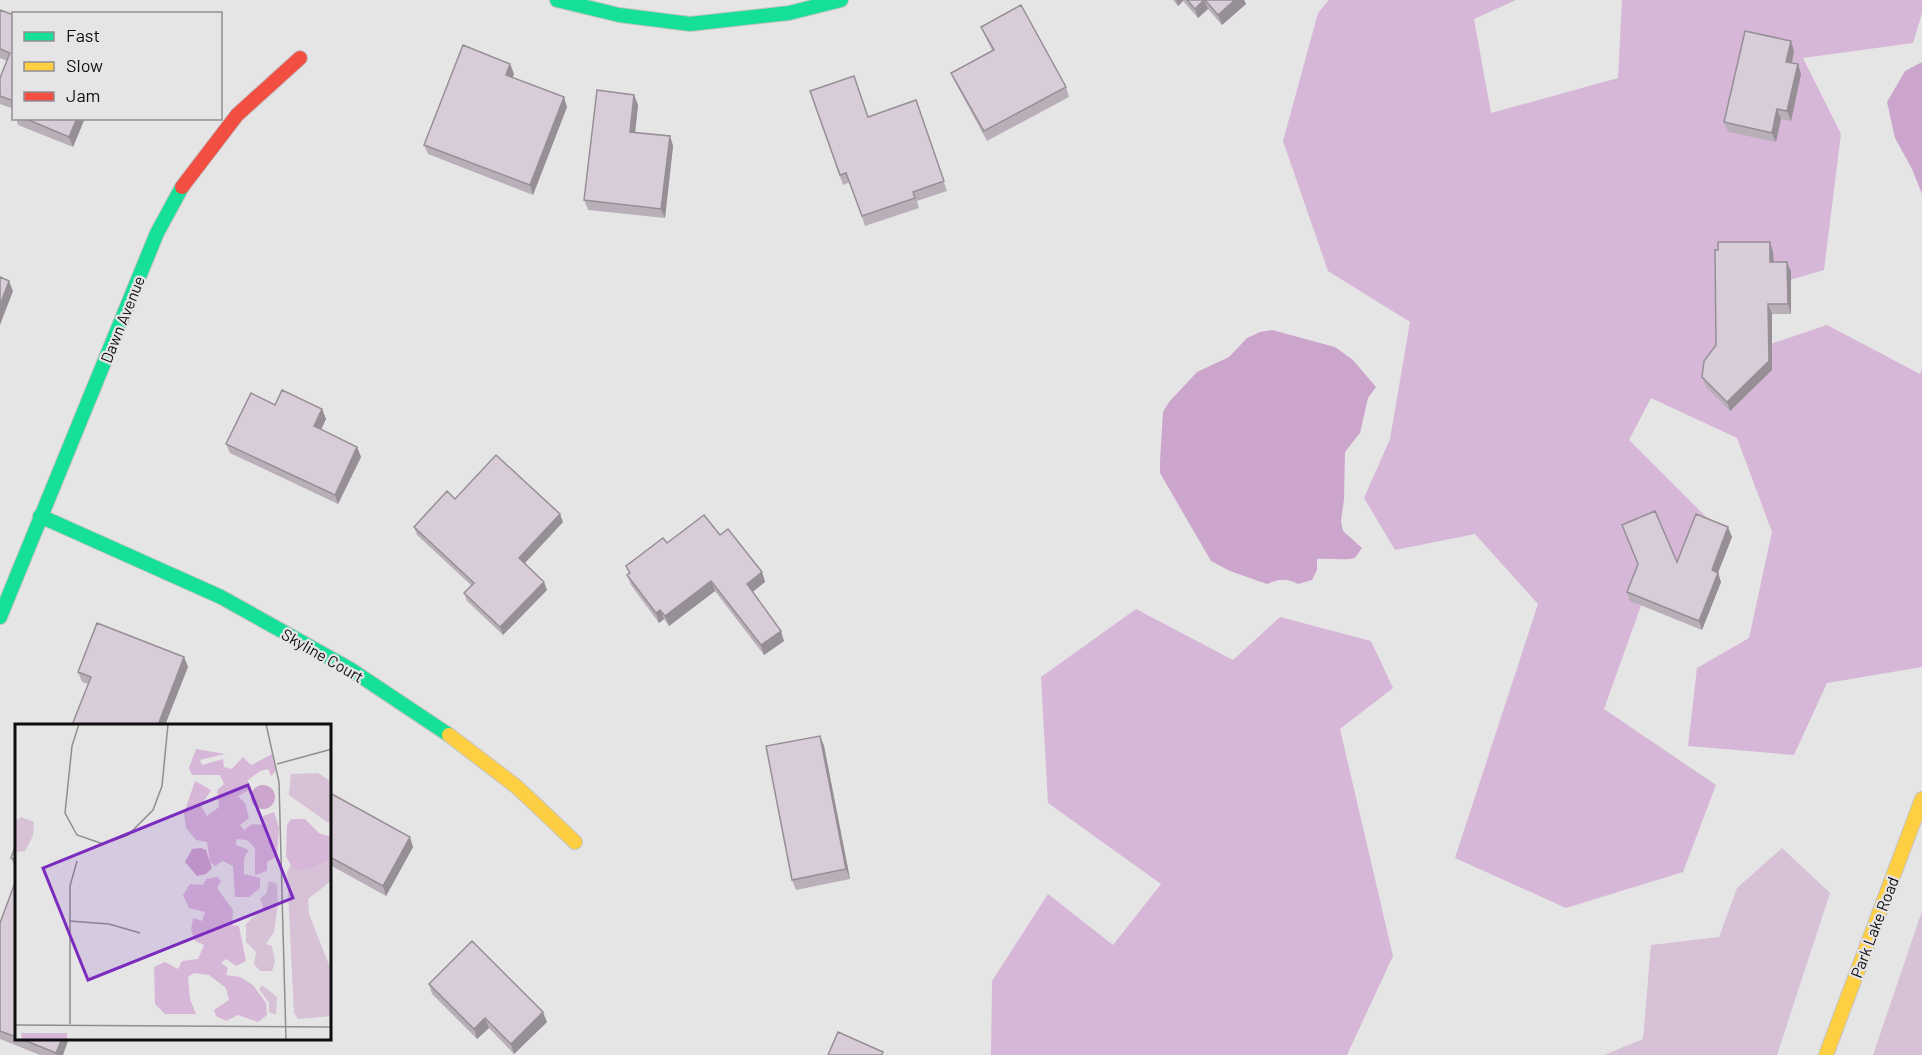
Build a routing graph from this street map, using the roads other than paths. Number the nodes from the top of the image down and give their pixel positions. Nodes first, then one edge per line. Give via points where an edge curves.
1 (557, 0) edge
2 (842, 0) edge
3 (300, 58) dead end
4 (40, 516) junction
5 (0, 617) edge
6 (1922, 799) edge
7 (575, 842) dead end
8 (1826, 1055) edge

1 - 2 street via 619,15 690,24 789,13
3 - 4 street, Dawn Avenue via 237,115 177,193
4 - 5 street, Dawn Avenue
4 - 7 street, Skyline Court via 221,597 350,669 459,742 516,787
6 - 8 street, Park Lake Road

